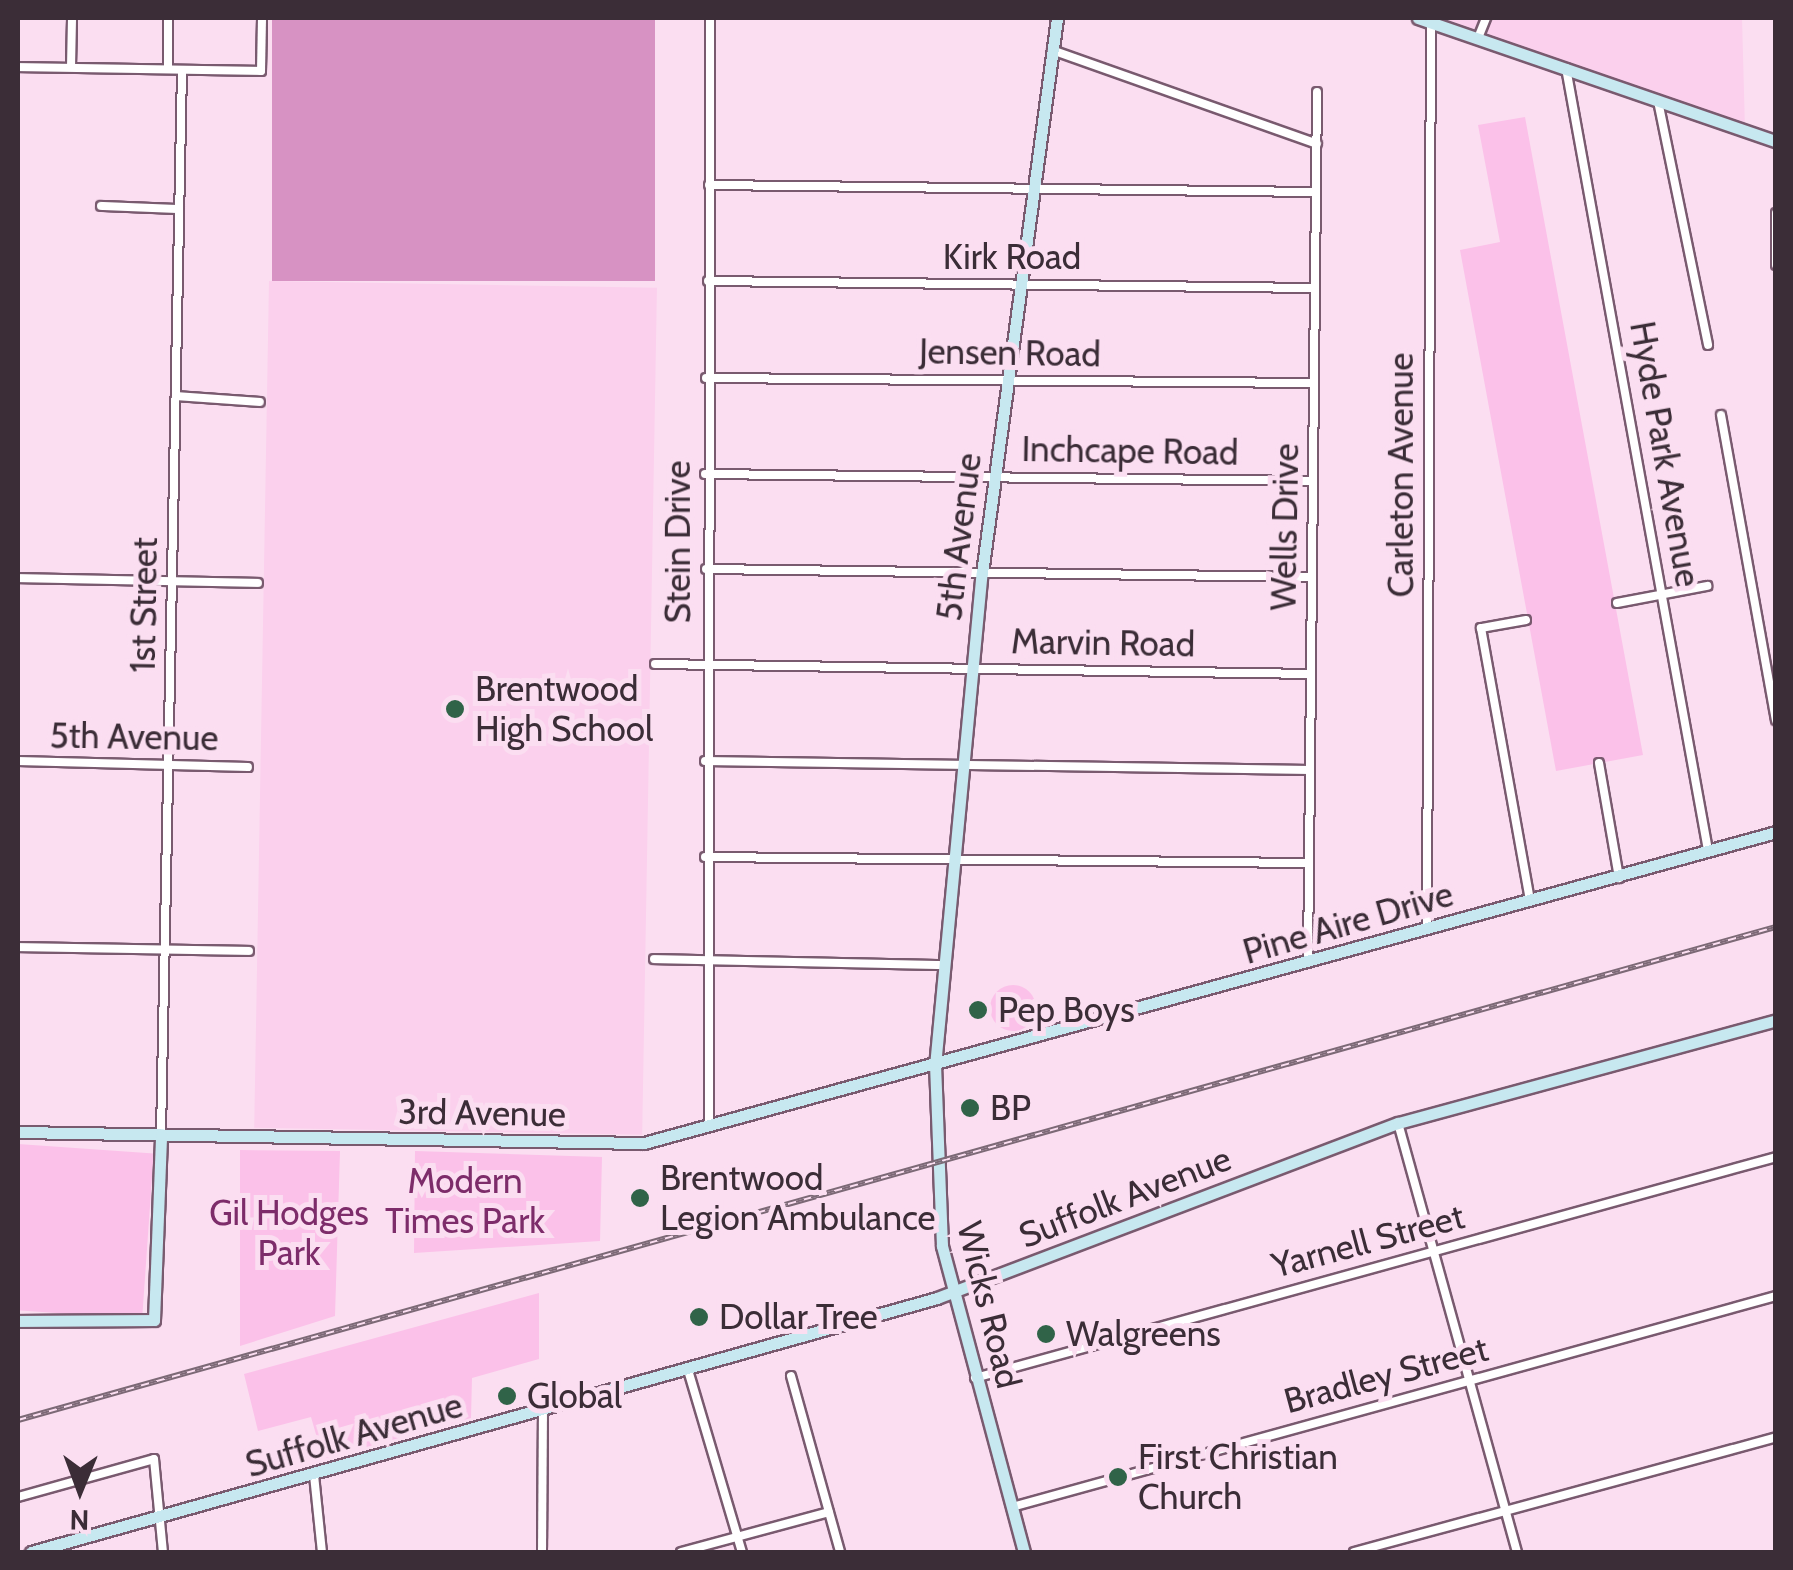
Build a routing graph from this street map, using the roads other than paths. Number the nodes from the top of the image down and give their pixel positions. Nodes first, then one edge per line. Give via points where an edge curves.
1 (72, 18) edge
2 (168, 18) edge
3 (262, 18) edge
4 (710, 18) edge
5 (1486, 18) edge
6 (1054, 19) edge
7 (1425, 20) edge
8 (1478, 38) junction
9 (1052, 50) junction
10 (18, 66) edge
11 (71, 68) junction
12 (1566, 68) junction
13 (168, 69) junction
14 (182, 70) junction
15 (1318, 92) dead end
16 (1658, 100) junction
17 (1776, 141) edge
18 (1316, 144) junction
19 (709, 185) junction
20 (1033, 188) junction
21 (1316, 192) junction
22 (102, 206) dead end
23 (179, 209) junction
24 (1776, 213) edge
25 (1776, 266) edge
26 (708, 281) junction
27 (1020, 284) junction
28 (1315, 288) junction
29 (1708, 345) dead end
30 (706, 378) junction
31 (1006, 380) junction
32 (1314, 383) junction
33 (176, 396) junction
34 (260, 402) dead end
35 (1720, 415) dead end
36 (705, 474) junction
37 (994, 477) junction
38 (1313, 481) junction
39 (706, 570) junction
40 (982, 573) junction
41 (1312, 577) junction
42 (18, 578) edge
43 (171, 581) junction
44 (258, 583) dead end
45 (1707, 586) dead end
46 (1662, 594) junction
47 (1618, 603) dead end
48 (1526, 620) dead end
49 (655, 664) dead end
50 (705, 664) junction
51 (972, 669) junction
52 (1311, 674) junction
53 (1776, 720) edge
54 (704, 760) junction
55 (18, 762) edge
56 (961, 764) junction
57 (1599, 764) dead end
58 (169, 766) junction
59 (248, 767) dead end
60 (1310, 770) junction
61 (1776, 832) edge
62 (1708, 850) junction
63 (704, 857) junction
64 (954, 859) junction
65 (1309, 863) junction
66 (1619, 878) junction
67 (1530, 901) junction
68 (1427, 929) junction
69 (18, 947) edge
70 (164, 950) junction
71 (249, 951) dead end
72 (654, 959) dead end
73 (704, 960) junction
74 (1308, 962) junction
75 (944, 965) junction
76 (1776, 1020) edge
77 (935, 1066) junction
78 (1398, 1123) junction
79 (709, 1126) junction
80 (18, 1132) edge
81 (162, 1134) junction
82 (1776, 1157) edge
83 (1433, 1251) junction
84 (952, 1293) junction
85 (1776, 1296) edge
86 (18, 1320) edge
87 (688, 1370) junction
88 (791, 1376) dead end
89 (975, 1378) junction
90 (1469, 1380) junction
91 (543, 1410) junction
92 (1776, 1437) edge
93 (314, 1475) junction
94 (18, 1497) edge
95 (1012, 1507) junction
96 (1505, 1511) junction
97 (828, 1512) junction
98 (160, 1516) junction
99 (737, 1536) junction
100 (30, 1552) edge
101 (163, 1552) edge
102 (322, 1552) edge
103 (542, 1552) edge
104 (681, 1552) edge
105 (742, 1552) edge
106 (840, 1552) edge
107 (1027, 1552) edge
108 (1354, 1552) edge
109 (1517, 1552) edge

1 - 11 street
2 - 13 street
3 - 14 street via 261,71
4 - 19 street, Stein Drive
5 - 8 street
6 - 9 street, 5th Avenue
7 - 8 street
7 - 68 street, Carleton Avenue
8 - 12 street
9 - 18 street
9 - 20 street, 5th Avenue
10 - 11 street
11 - 13 street
12 - 16 street
12 - 46 street, Hyde Park Avenue
13 - 14 street
14 - 23 street, 1st Street
15 - 18 street, Wells Drive
16 - 17 street
16 - 29 street
18 - 21 street, Wells Drive
19 - 20 street
19 - 26 street, Stein Drive
20 - 21 street
20 - 27 street, 5th Avenue
21 - 28 street, Wells Drive
22 - 23 street
23 - 33 street, 1st Street
24 - 25 street
26 - 27 street, Kirk Road
26 - 30 street, Stein Drive
27 - 28 street, Kirk Road
27 - 31 street, 5th Avenue
28 - 32 street, Wells Drive
30 - 31 street, Jensen Road
30 - 36 street, Stein Drive
31 - 32 street, Jensen Road
31 - 37 street, 5th Avenue
32 - 38 street, Wells Drive
33 - 34 street
33 - 43 street, 1st Street
35 - 53 street
36 - 37 street, Inchcape Road
36 - 39 street, Stein Drive
37 - 38 street, Inchcape Road
37 - 40 street, 5th Avenue
38 - 41 street, Wells Drive
39 - 40 street
39 - 50 street, Stein Drive
40 - 41 street
40 - 51 street, 5th Avenue
41 - 52 street, Wells Drive
42 - 43 street
43 - 44 street
43 - 58 street, 1st Street
45 - 46 street
46 - 47 street
46 - 62 street, Hyde Park Avenue
48 - 67 street via 1481,628
49 - 50 street, Marvin Road
50 - 51 street, Marvin Road
50 - 54 street, Stein Drive
51 - 52 street, Marvin Road
51 - 56 street, 5th Avenue
52 - 60 street, Wells Drive
54 - 56 street
54 - 63 street, Stein Drive
55 - 58 street, 5th Avenue
56 - 60 street
56 - 64 street, 5th Avenue
57 - 66 street
58 - 59 street, 5th Avenue
58 - 70 street, 1st Street
60 - 65 street, Wells Drive
61 - 62 street, Pine Aire Drive
62 - 66 street, Pine Aire Drive
63 - 64 street
63 - 73 street, Stein Drive
64 - 65 street
64 - 75 street, 5th Avenue
65 - 74 street, Wells Drive
66 - 67 street, Pine Aire Drive
67 - 68 street, Pine Aire Drive
68 - 74 street, Pine Aire Drive
69 - 70 street
70 - 71 street
70 - 81 street, 1st Street
72 - 73 street
73 - 75 street
73 - 79 street, Stein Drive
74 - 77 street, Pine Aire Drive
75 - 77 street, 5th Avenue
76 - 78 street, Suffolk Avenue
77 - 79 street, 3rd Avenue
77 - 84 street, Wicks Road via 938,1210
78 - 83 street
78 - 84 street, Suffolk Avenue
79 - 81 street, 3rd Avenue via 644,1143
80 - 81 street, 3rd Avenue
81 - 86 street, 1st Street via 154,1320
82 - 83 street, Yarnell Street
83 - 89 street, Yarnell Street
83 - 90 street
84 - 87 street, Suffolk Avenue
84 - 89 street, Wicks Road
85 - 90 street, Bradley Street
87 - 91 street, Suffolk Avenue
87 - 99 street
88 - 97 street
89 - 95 street, Wicks Road
90 - 95 street, Bradley Street
90 - 96 street
91 - 93 street, Suffolk Avenue
91 - 103 street
92 - 96 street
93 - 98 street, Suffolk Avenue
93 - 102 street
94 - 98 street via 154,1459
95 - 107 street, Wicks Road
96 - 108 street
96 - 109 street
97 - 99 street
97 - 106 street
98 - 100 street, Suffolk Avenue
98 - 101 street
99 - 104 street
99 - 105 street

